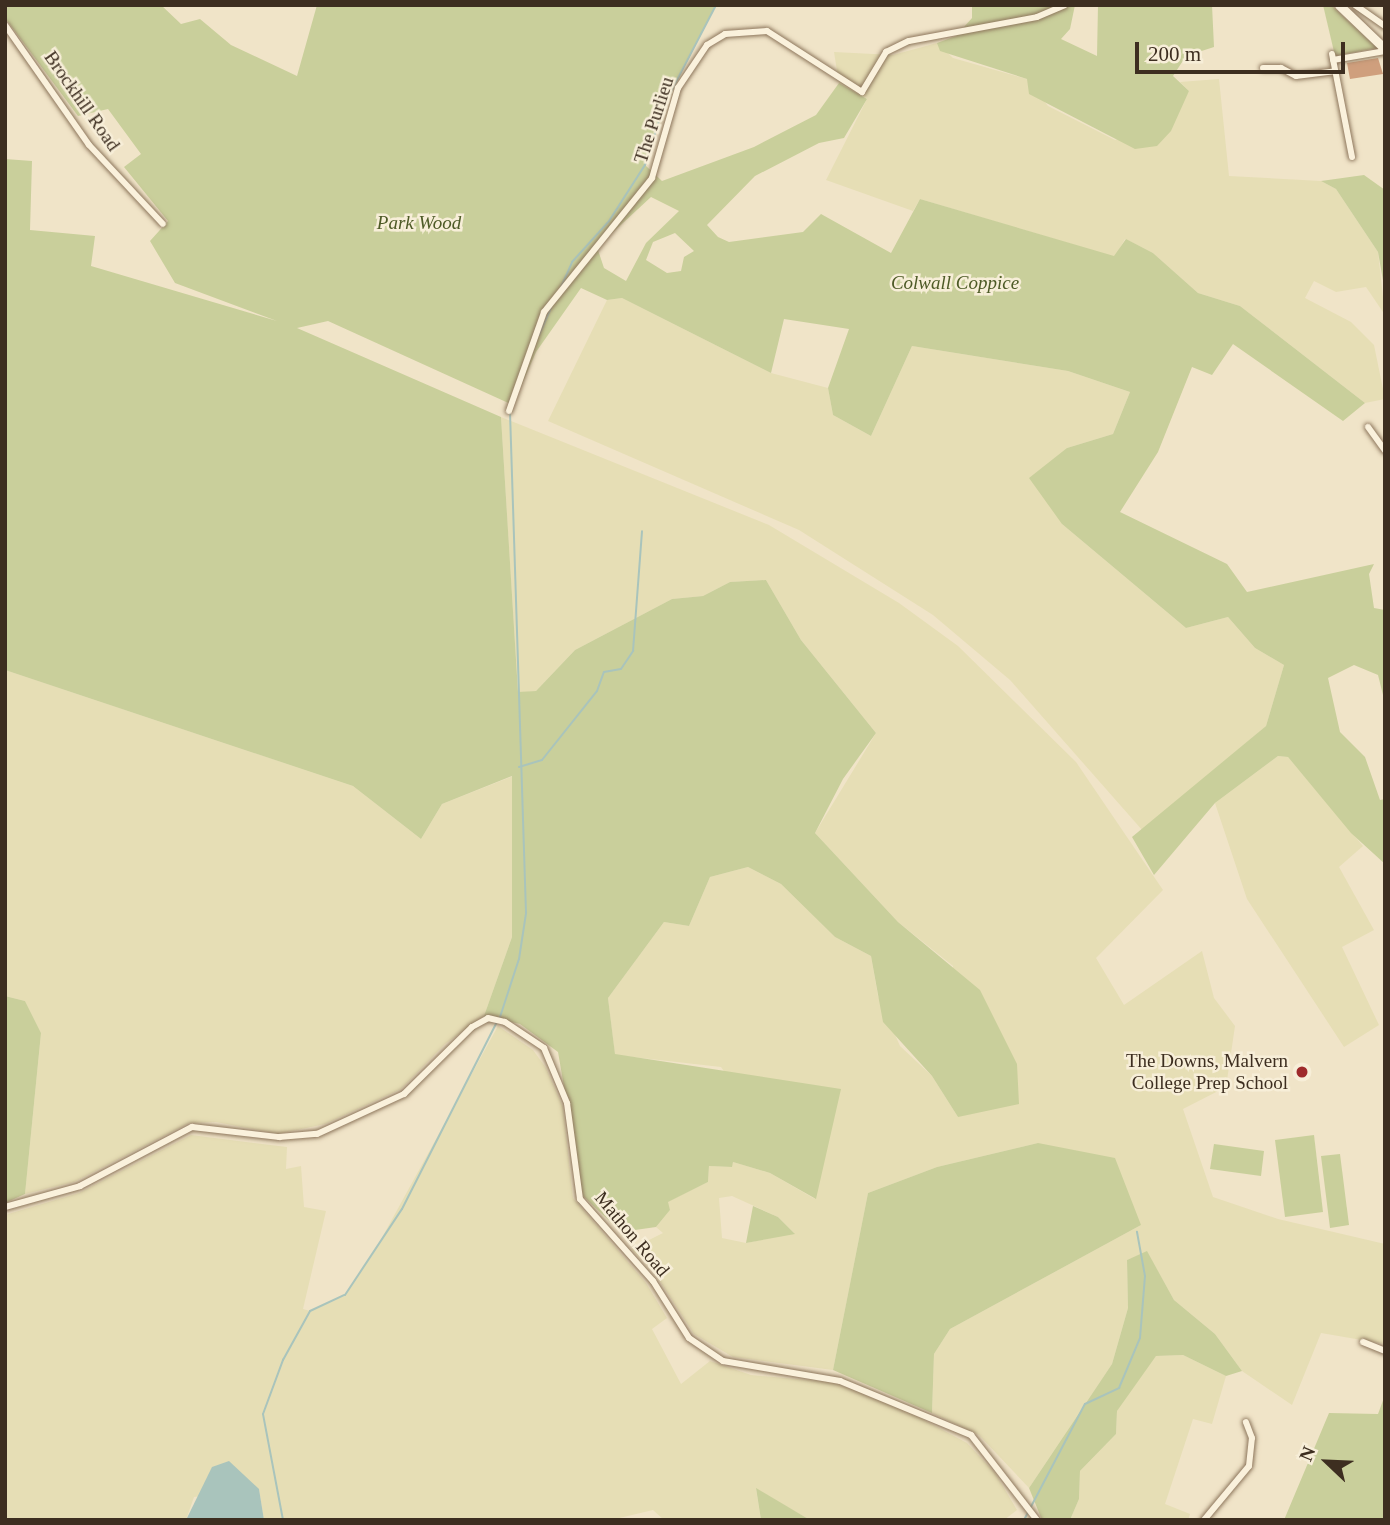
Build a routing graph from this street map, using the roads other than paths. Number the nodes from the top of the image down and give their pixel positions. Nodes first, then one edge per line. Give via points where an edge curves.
1 (1065, 5) edge
2 (1339, 5) edge
3 (1355, 5) edge
4 (5, 25) edge
5 (1385, 26) edge
6 (1385, 50) edge
7 (1262, 68) dead end
8 (1334, 71) junction
9 (1352, 157) dead end
10 (163, 225) dead end
11 (509, 411) dead end
12 (1368, 427) dead end
13 (1385, 450) edge
14 (5, 1207) edge
15 (1363, 1342) dead end
16 (1385, 1351) edge
17 (1245, 1422) dead end
18 (1037, 1520) edge
19 (1204, 1520) edge

1 - 11 street, The Purlieu via 1037,17 909,41 886,52 862,92 766,31 725,34 707,45 678,88 652,178 544,312
2 - 6 main road
3 - 5 street
4 - 10 street, Brockhill Road via 89,145
6 - 8 street via 1333,57
7 - 8 street via 1281,68 1296,76
8 - 9 street
12 - 13 street
14 - 18 street, Mathon Road via 80,1186 192,1128 279,1137 317,1134 404,1094 472,1027 488,1018 505,1022 544,1048 567,1103 580,1199 653,1281 689,1338 733,1364 817,1374 890,1398 971,1435
15 - 16 street
17 - 19 street via 1252,1438 1249,1466

